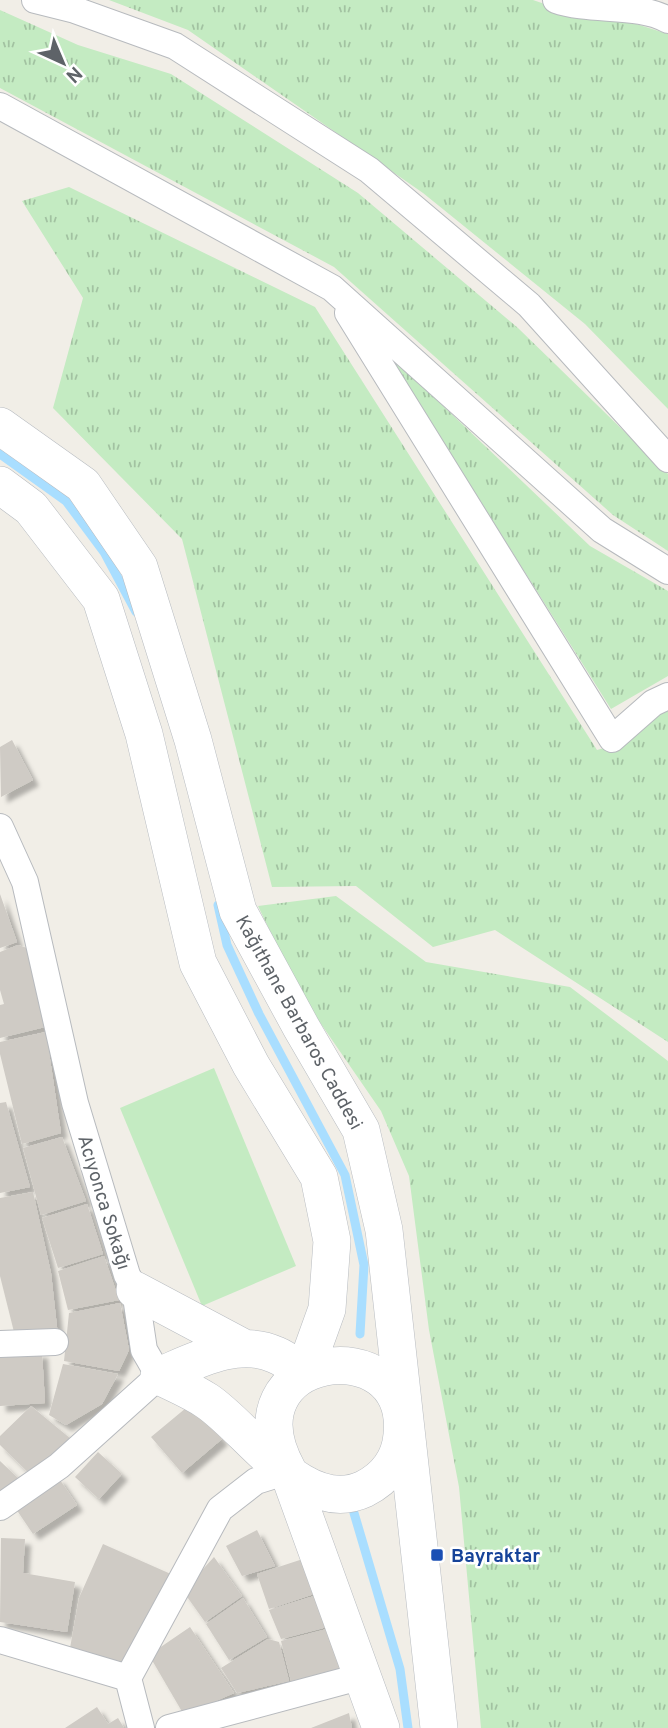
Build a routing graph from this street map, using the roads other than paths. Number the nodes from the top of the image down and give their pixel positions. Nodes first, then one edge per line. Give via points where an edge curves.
1 (35, 0) edge
2 (556, 0) edge
3 (668, 20) edge
4 (0, 106) edge
5 (332, 288) junction
6 (0, 426) edge
7 (668, 459) edge
8 (0, 485) edge
9 (668, 571) edge
10 (668, 696) edge
11 (0, 827) edge
12 (135, 1290) junction
13 (55, 1342) dead end
14 (0, 1344) edge
15 (244, 1348) junction
16 (304, 1373) junction
17 (159, 1376) junction
18 (403, 1425) junction
19 (288, 1471) junction
20 (0, 1507) edge
21 (0, 1640) edge
22 (363, 1676) junction
23 (128, 1678) junction
24 (259, 1716) edge
25 (141, 1728) edge
26 (169, 1728) edge
27 (380, 1728) edge
28 (439, 1728) edge

1 - 7 street via 175,46 369,170 528,305
2 - 3 street via 575,7 645,12
4 - 5 street
5 - 9 street via 602,530
5 - 10 street via 612,739
6 - 18 main road, Kağıthane Barbaros Caddesi via 83,485 139,567 193,740 238,911 361,1130 384,1230
8 - 16 main road via 32,508 102,599 144,734 198,963 251,1065 319,1177 332,1241 327,1309
11 - 12 street, Acıyonca Sokağı via 25,882 75,1103
12 - 15 main road
12 - 17 street, Acıyonca Sokağı via 144,1350
13 - 14 street
15 - 16 main road via 275,1354
15 - 17 main road via 206,1356
16 - 18 main road via 325,1365 347,1364 369,1371 387,1384
16 - 19 main road via 288,1388 277,1408 273,1430
17 - 19 main road via 208,1401
17 - 20 street via 59,1465
18 - 19 main road via 402,1445 393,1464 362,1490 322,1492
18 - 28 main road, Kağıthane Barbaros Caddesi
19 - 22 main road
19 - 23 street via 256,1480 220,1509
21 - 23 street
22 - 24 street
22 - 27 main road
23 - 25 street
24 - 26 street

